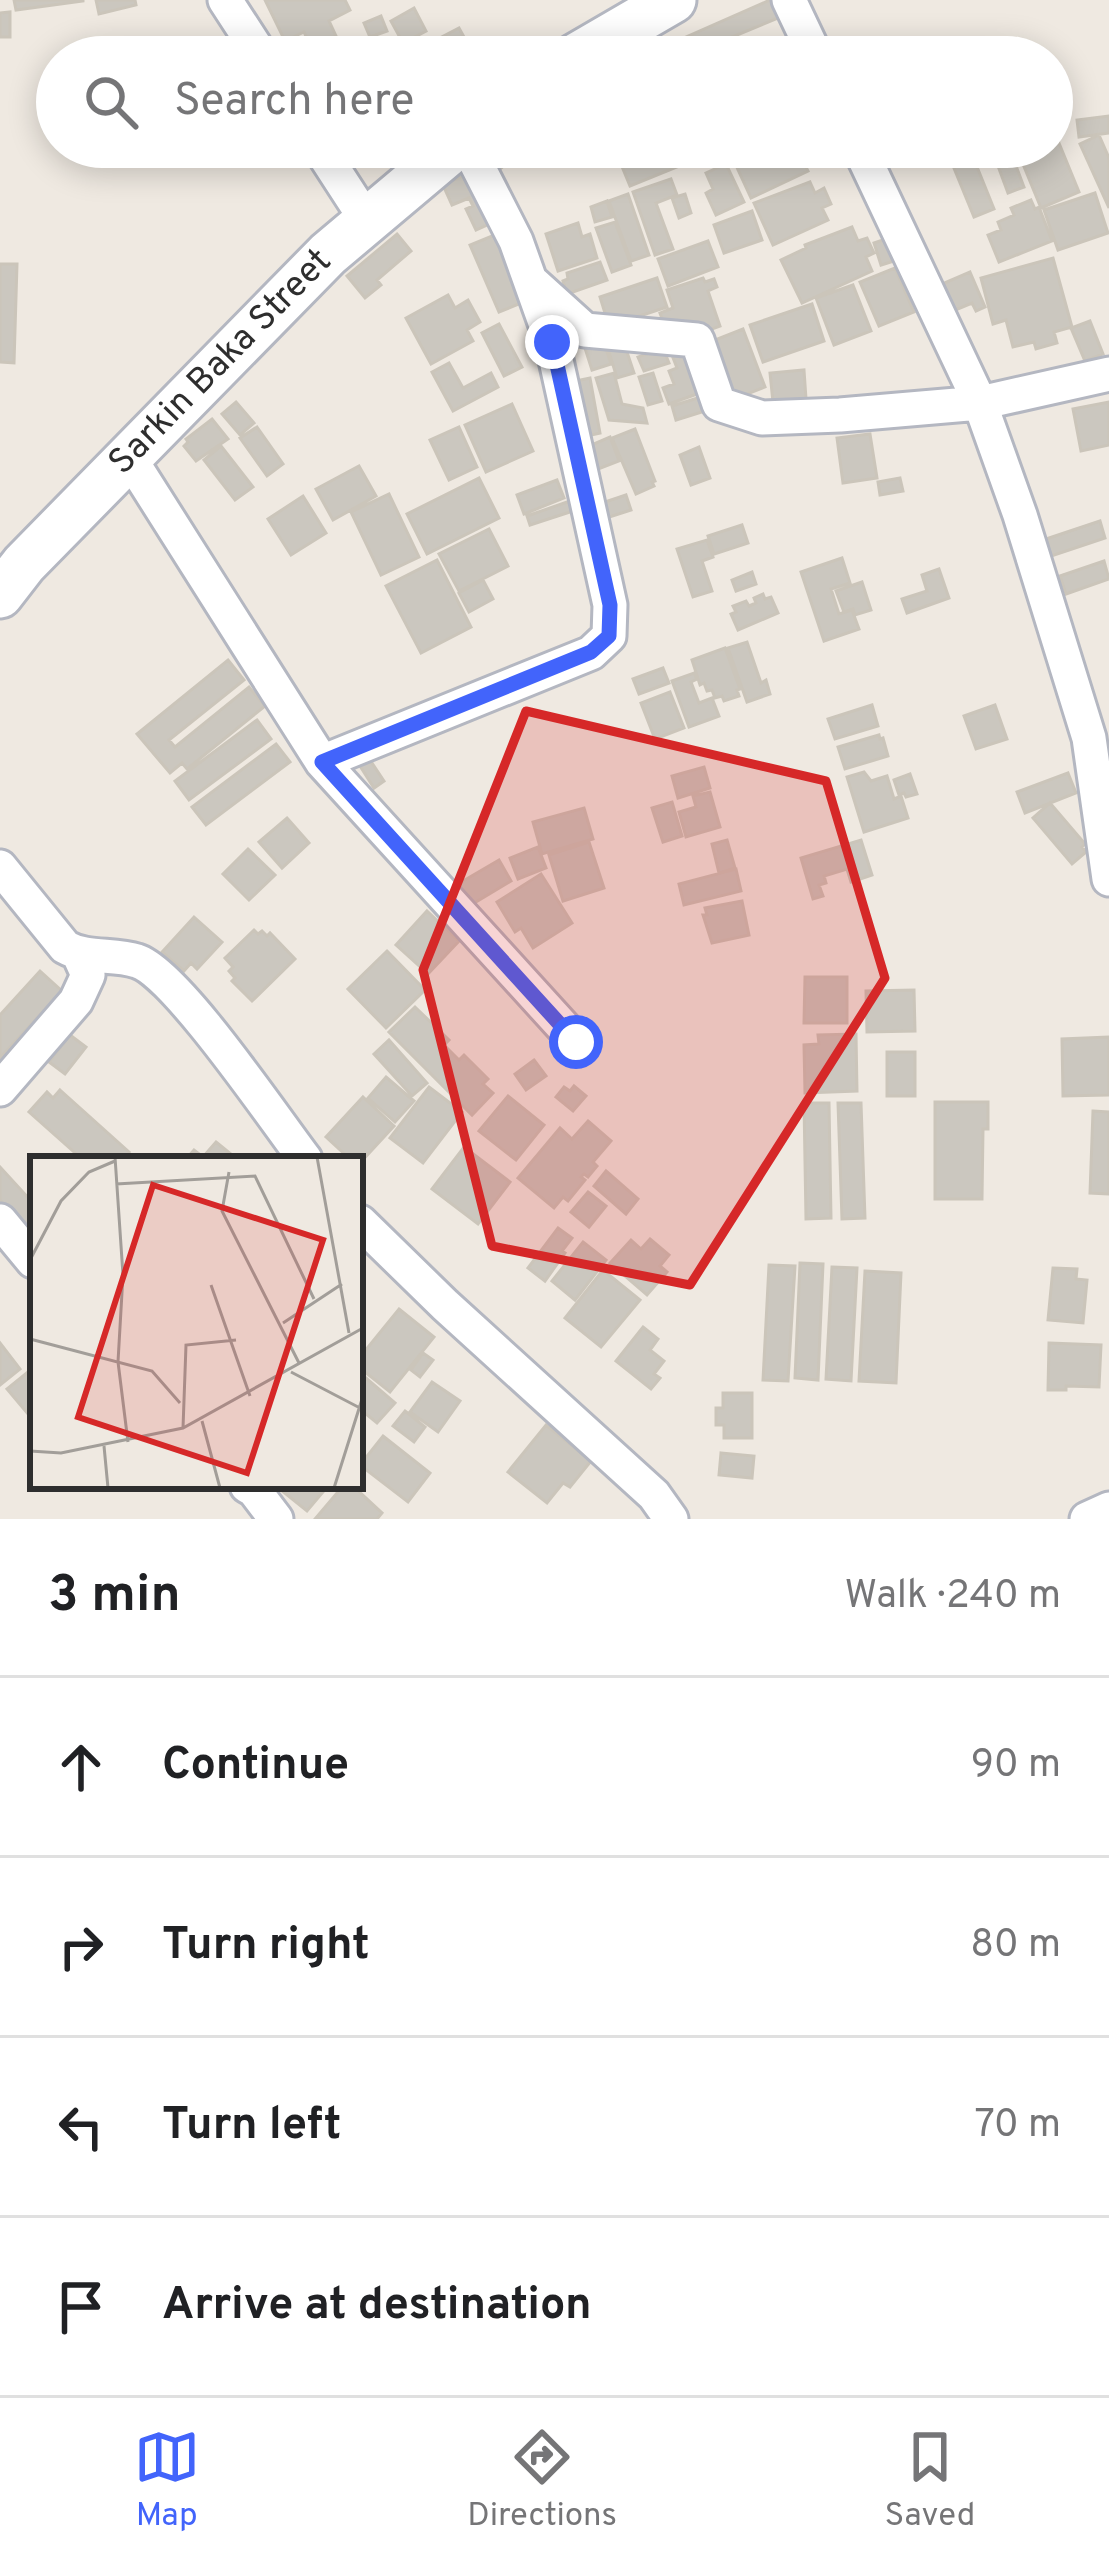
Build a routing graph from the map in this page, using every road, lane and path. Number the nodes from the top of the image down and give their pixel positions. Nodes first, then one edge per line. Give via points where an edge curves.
1 (225, 0) edge
2 (673, 0) edge
3 (789, 0) edge
4 (248, 36) edge
5 (610, 36) edge
6 (806, 36) edge
7 (333, 168) edge
8 (430, 168) edge
9 (479, 168) edge
10 (869, 168) edge
11 (367, 221) junction
12 (531, 281) junction
13 (1109, 374) edge
14 (980, 403) junction
15 (129, 457) junction
16 (0, 595) edge
17 (322, 762) junction
18 (0, 867) edge
19 (1109, 879) edge
20 (79, 955) junction
21 (576, 1042) dead end
22 (0, 1089) edge
23 (303, 1156) edge
24 (0, 1221) edge
25 (363, 1225) edge
26 (30, 1257) edge
27 (252, 1489) edge
28 (1109, 1509) edge
29 (277, 1519) edge
30 (671, 1519) edge
31 (1087, 1519) edge

1 - 4 street
2 - 5 street
3 - 6 street
7 - 11 street
8 - 11 street, Sarkin Baka Street
9 - 12 street
10 - 14 street
11 - 15 street, Sarkin Baka Street
12 - 14 street via 586,330 697,340 719,404 761,418
12 - 17 street via 572,430 610,605 609,636 591,652
13 - 14 street
14 - 19 street via 1089,738
15 - 16 street, Sarkin Baka Street
15 - 17 street
17 - 21 street
18 - 20 street
20 - 22 street via 88,975 76,1001
20 - 23 street via 137,961 158,973
24 - 26 street
25 - 30 street
27 - 29 street
28 - 31 street

